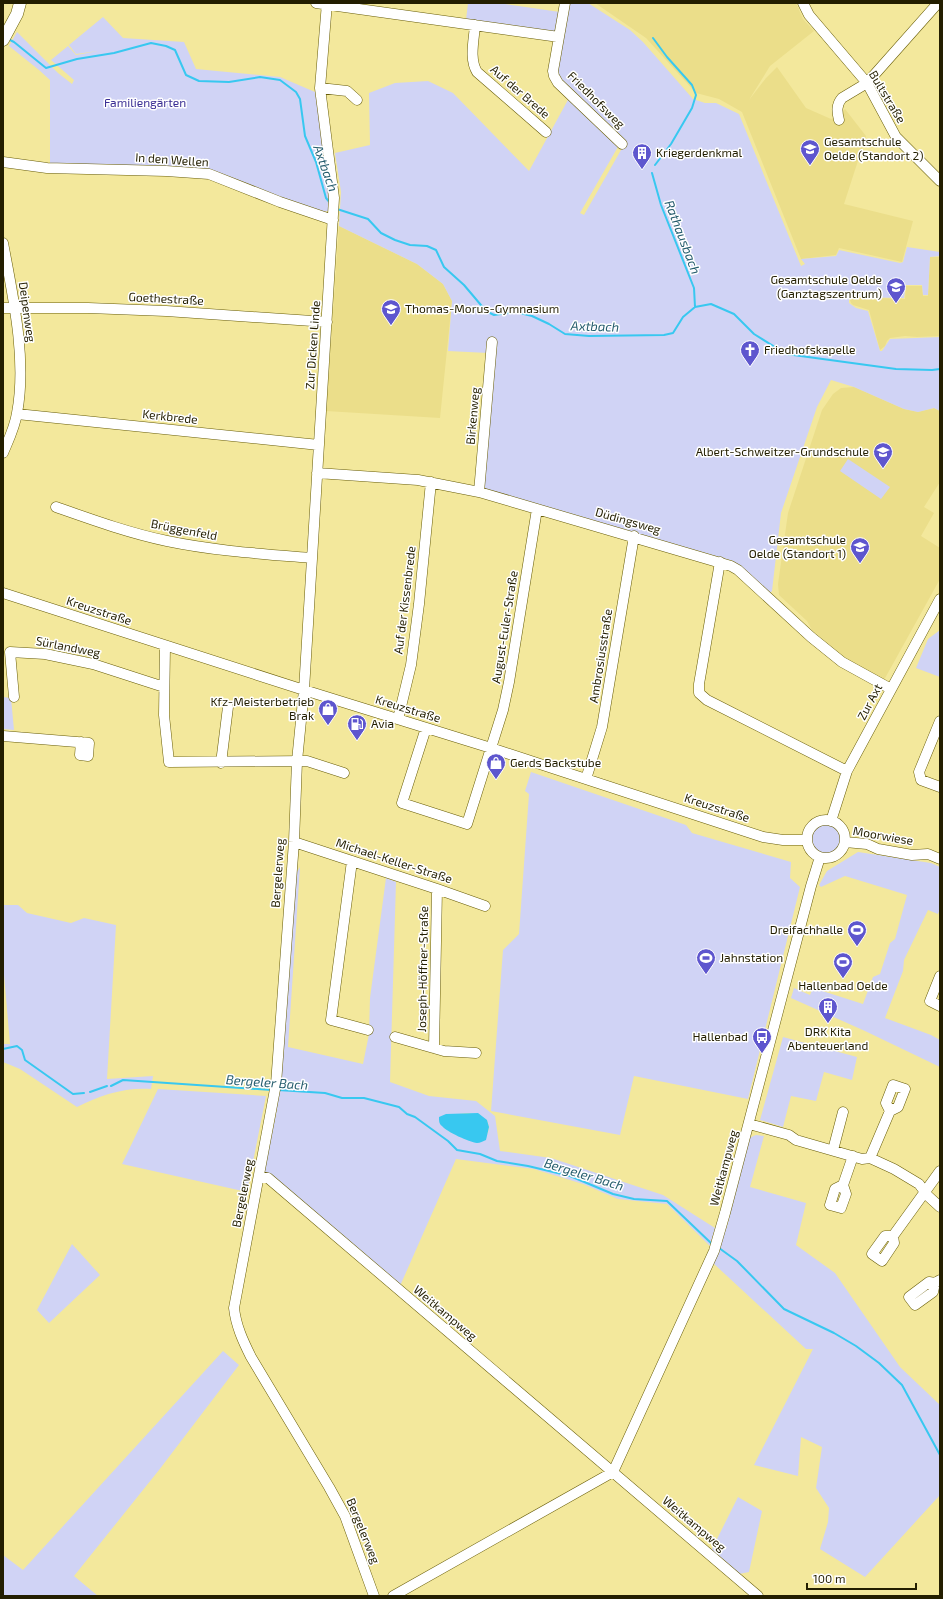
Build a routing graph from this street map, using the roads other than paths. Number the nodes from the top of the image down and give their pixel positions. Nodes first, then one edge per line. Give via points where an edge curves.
1 (20, 3) edge
2 (316, 3) edge
3 (565, 3) edge
4 (803, 3) edge
5 (938, 3) edge
6 (327, 4) edge
7 (475, 25) junction
8 (559, 38) junction
9 (3, 40) edge
10 (867, 83) junction
11 (320, 88) junction
12 (357, 100) dead end
13 (839, 120) dead end
14 (546, 132) dead end
15 (622, 144) dead end
16 (3, 162) edge
17 (940, 181) edge
18 (333, 220) junction
19 (3, 243) edge
20 (3, 308) edge
21 (15, 308) junction
22 (327, 322) junction
23 (492, 342) dead end
24 (17, 414) junction
25 (319, 445) junction
26 (3, 453) edge
27 (317, 473) junction
28 (431, 482) junction
29 (479, 492) junction
30 (56, 507) dead end
31 (537, 509) junction
32 (634, 536) junction
33 (312, 558) junction
34 (720, 562) junction
35 (3, 593) edge
36 (940, 600) edge
37 (937, 613) edge
38 (165, 646) junction
39 (164, 687) junction
40 (891, 689) junction
41 (304, 690) junction
42 (14, 697) dead end
43 (228, 707) dead end
44 (398, 719) junction
45 (939, 725) edge
46 (426, 728) junction
47 (3, 736) edge
48 (81, 742) dead end
49 (492, 748) junction
50 (297, 761) junction
51 (221, 763) junction
52 (846, 771) junction
53 (344, 773) dead end
54 (586, 779) junction
55 (940, 788) edge
56 (832, 821) junction
57 (807, 840) junction
58 (294, 842) junction
59 (845, 842) junction
60 (820, 857) junction
61 (940, 859) edge
62 (352, 861) junction
63 (437, 889) junction
64 (485, 906) dead end
65 (940, 976) edge
66 (940, 1006) edge
67 (368, 1030) dead end
68 (395, 1037) dead end
69 (434, 1048) junction
70 (476, 1053) dead end
71 (890, 1110) dead end
72 (843, 1112) dead end
73 (749, 1124) junction
74 (833, 1150) junction
75 (852, 1156) junction
76 (870, 1158) junction
77 (940, 1171) edge
78 (259, 1176) junction
79 (843, 1186) dead end
80 (924, 1192) junction
81 (940, 1207) edge
82 (893, 1236) dead end
83 (613, 1472) junction
84 (374, 1596) edge
85 (394, 1596) edge
86 (758, 1596) edge

1 - 9 main road
2 - 6 street
3 - 8 street, Friedhofsweg
4 - 10 street, Bultstraße via 808,15
5 - 10 street
6 - 7 street
6 - 11 street, Zur Dicken Linde
7 - 8 street
7 - 14 street, Auf der Brede via 472,59 477,72
8 - 15 street, Friedhofsweg via 553,71 558,83
10 - 13 street via 839,101
10 - 17 street, Bultstraße via 896,137
11 - 12 street via 347,91
11 - 18 street, Zur Dicken Linde via 334,198
16 - 18 street, In den Wellen via 47,168 166,170 209,174
18 - 22 street, Zur Dicken Linde
19 - 21 street, Deipenweg
20 - 21 street, Goethestraße
21 - 22 street, Goethestraße via 166,311
21 - 24 street, Deipenweg via 20,382
22 - 25 street, Zur Dicken Linde
23 - 29 street, Birkenweg
24 - 25 street, Kerkbrede
24 - 26 street, Deipenweg
25 - 27 street, Zur Dicken Linde
27 - 28 street, Düdingsweg
27 - 33 street, Zur Dicken Linde
28 - 29 street, Düdingsweg
28 - 44 street, Auf der Kissenbrede via 411,665
29 - 31 street, Düdingsweg
30 - 33 street, Brüggenfeld via 127,532 167,541 238,552
31 - 32 street, Düdingsweg
31 - 49 street, August-Euler-Straße via 509,682
32 - 34 street, Düdingsweg
32 - 54 street, Ambrosiusstraße via 602,727
33 - 41 street, Zur Dicken Linde
34 - 40 street, Düdingsweg via 738,570 842,662
34 - 52 street via 699,684 700,693 707,700
35 - 38 street, Kreuzstraße
36 - 37 street, Zur Axt
37 - 40 street, Zur Axt
38 - 39 street
38 - 41 street, Kreuzstraße
39 - 42 street, Sürlandweg via 93,664 44,654 10,652
39 - 51 street via 169,762
40 - 52 street, Zur Axt
41 - 44 street, Kreuzstraße
41 - 50 street, Bergelerweg
43 - 51 street
44 - 46 street, Kreuzstraße
45 - 55 street via 919,772 921,780
46 - 49 street, Kreuzstraße
46 - 49 street, August-Euler-Straße via 402,803 467,824
47 - 48 street
49 - 54 street, Kreuzstraße
50 - 51 street
50 - 53 street via 307,761
50 - 58 street, Bergelerweg
52 - 56 street, Zur Axt
54 - 57 street, Kreuzstraße via 763,837
56 - 57 street via 816,823 809,831
56 - 59 street via 844,831
57 - 60 street via 811,850
58 - 62 street, Michael-Keller-Straße
58 - 78 street, Bergelerweg via 275,1095
59 - 60 street via 833,857
59 - 61 street, Moorwiese via 867,844 878,849 912,855 928,854
60 - 73 street, Weitkampweg
62 - 63 street, Michael-Keller-Straße
62 - 67 street via 331,1020
63 - 64 street, Michael-Keller-Straße
63 - 69 street, Joseph-Höffner-Straße
65 - 66 street via 930,1001
68 - 69 street, Joseph-Höffner-Straße
69 - 70 street, Joseph-Höffner-Straße
71 - 76 street
72 - 74 street
73 - 74 street
73 - 83 street, Weitkampweg via 714,1251
74 - 75 street
75 - 76 street
75 - 79 street
76 - 80 street via 919,1184
77 - 80 street
78 - 83 street, Weitkampweg via 268,1178
78 - 84 street, Bergelerweg via 234,1304 236,1321 251,1357 345,1516
80 - 81 street
80 - 82 street
83 - 85 street
83 - 86 street, Weitkampweg

